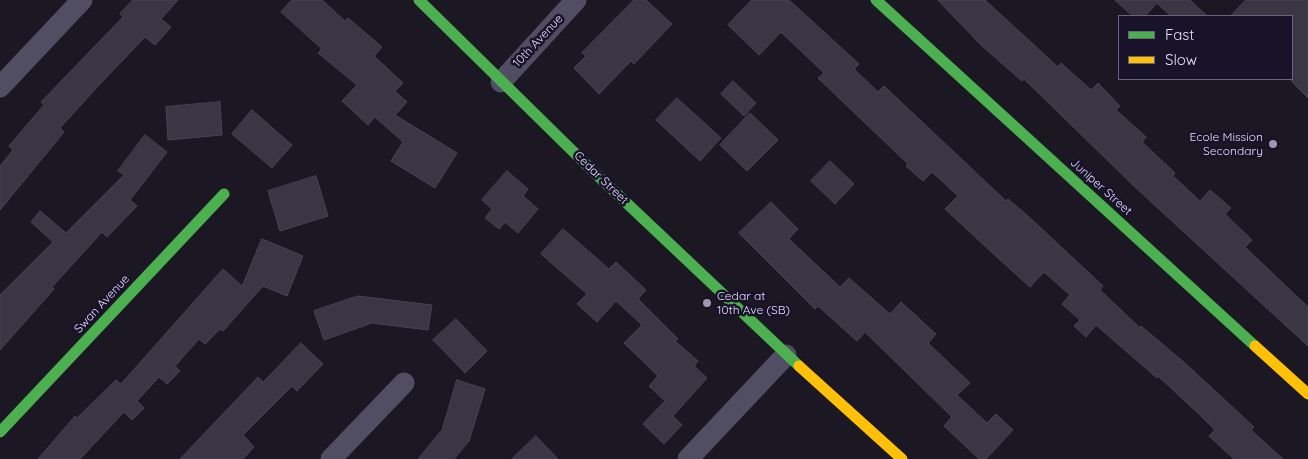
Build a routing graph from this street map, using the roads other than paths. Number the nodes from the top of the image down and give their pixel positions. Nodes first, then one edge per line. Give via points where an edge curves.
1 (82, 0) edge
2 (419, 0) edge
3 (576, 0) edge
4 (876, 0) edge
5 (501, 82) junction
6 (0, 87) edge
7 (224, 194) dead end
8 (786, 355) junction
9 (404, 383) dead end
10 (1308, 394) edge
11 (0, 432) edge
12 (877, 452) dead end
13 (331, 459) edge
14 (688, 459) edge
15 (902, 459) edge

1 - 6 street
2 - 5 street, Cedar Street
3 - 5 street, 10th Avenue
4 - 10 street, Juniper Street
5 - 8 street, Cedar Street
7 - 11 street, Swan Avenue
8 - 12 street, Cedar Street
8 - 14 street
8 - 15 street, Cedar Street
9 - 13 street

